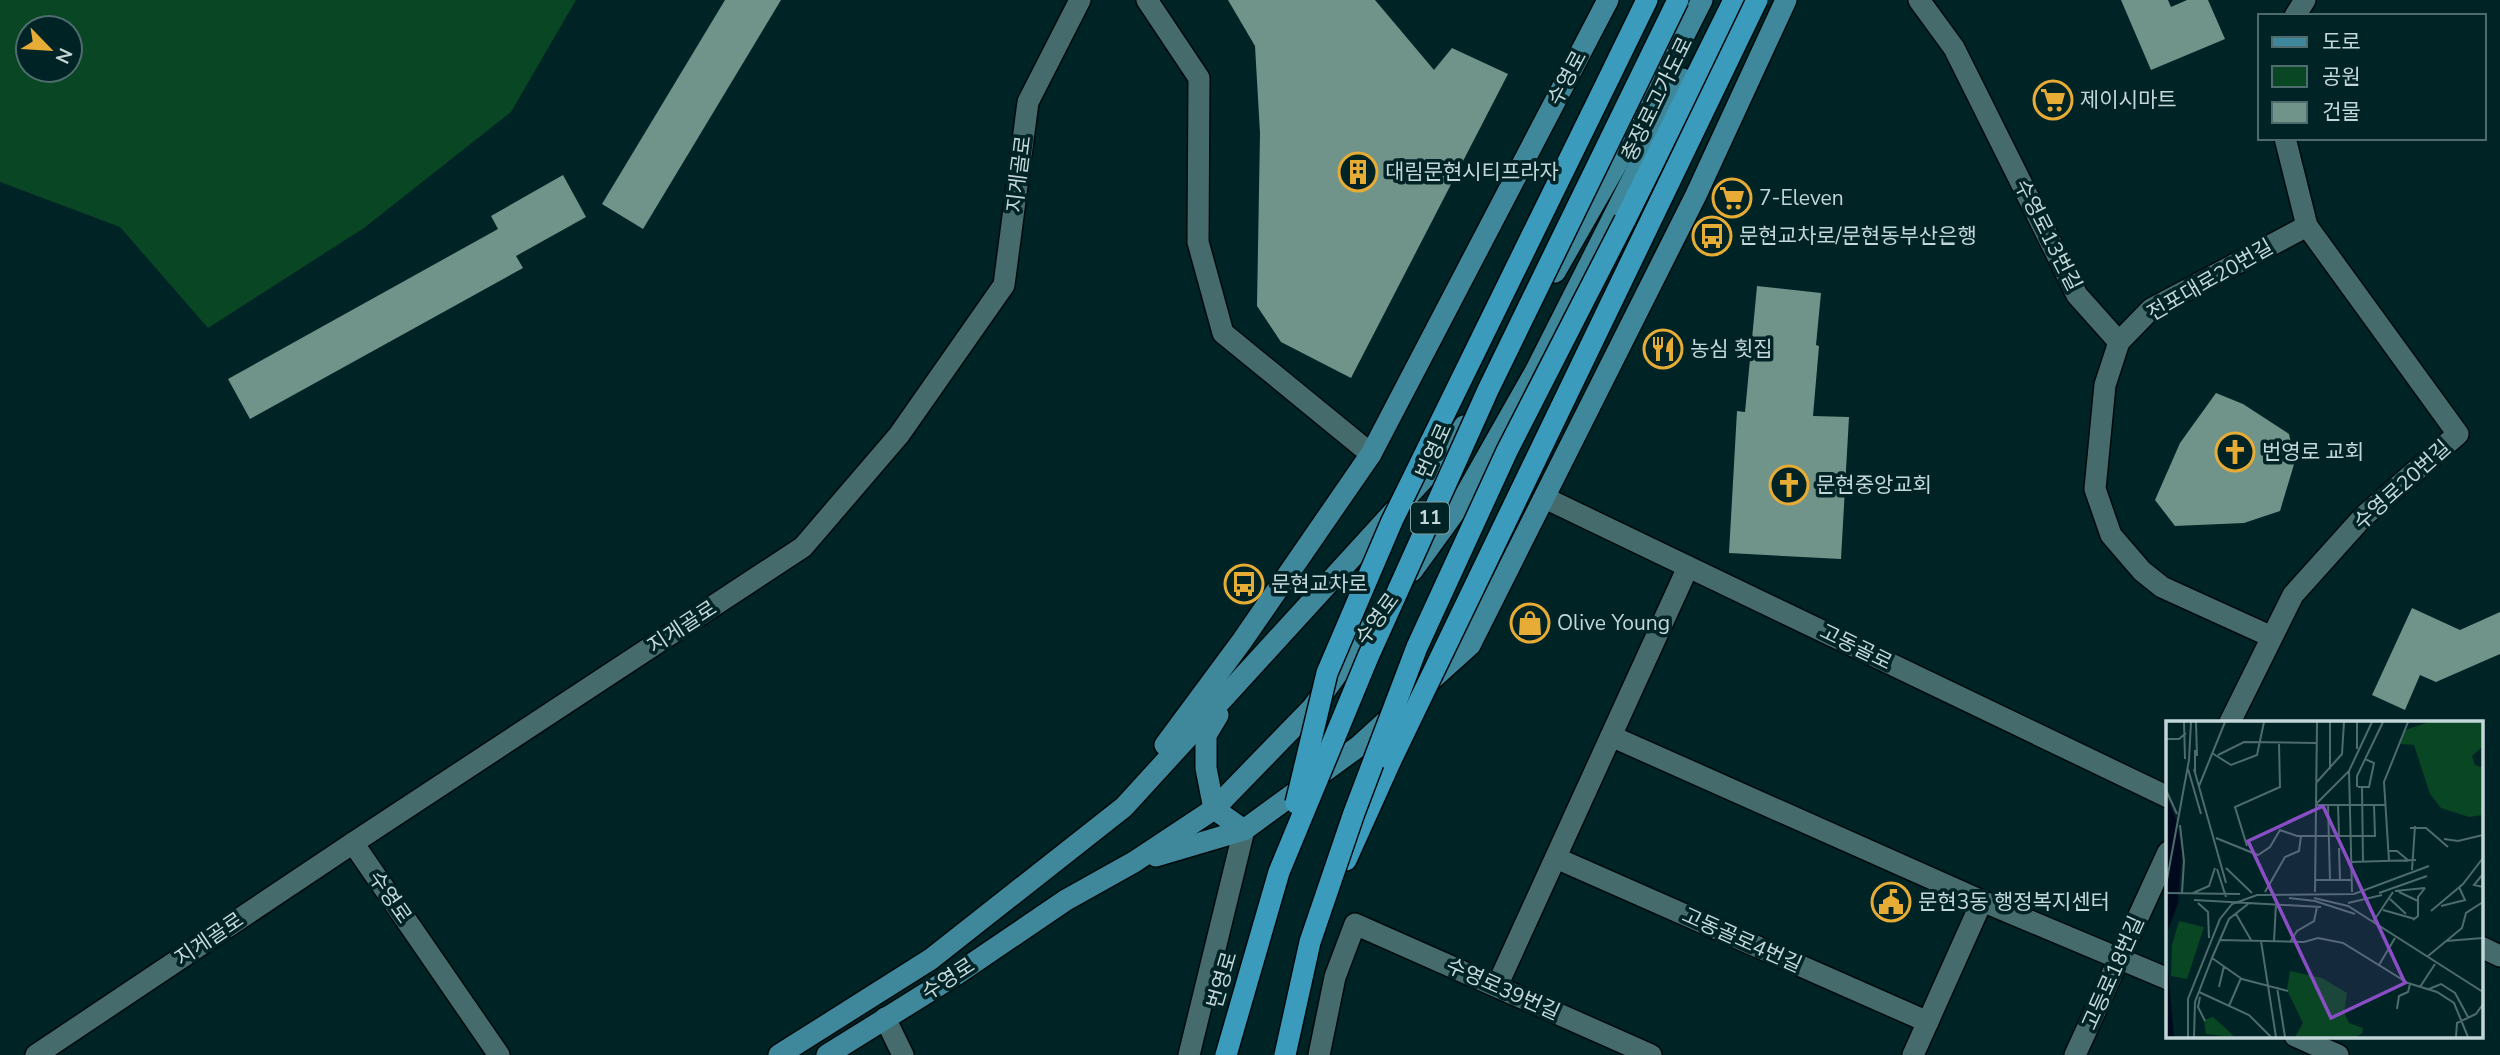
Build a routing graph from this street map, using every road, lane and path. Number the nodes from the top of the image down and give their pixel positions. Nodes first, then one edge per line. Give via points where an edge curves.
1 (1080, 0) edge
2 (1147, 0) edge
3 (1608, 0) edge
4 (1647, 0) edge
5 (1678, 0) edge
6 (1702, 0) edge
7 (1723, 0) edge
8 (1734, 0) edge
9 (1757, 0) edge
10 (1786, 0) edge
11 (1919, 0) edge
12 (2286, 140) edge
13 (2307, 226) junction
14 (2119, 342) junction
15 (1371, 454) junction
16 (1545, 498) junction
17 (1688, 567) junction
18 (2272, 637) junction
19 (1241, 679) junction
20 (2231, 721) edge
21 (1611, 736) junction
22 (2166, 795) edge
23 (1214, 809) junction
24 (1099, 829) junction
25 (1244, 830) junction
26 (353, 843) junction
27 (2166, 856) edge
28 (1556, 858) junction
29 (1134, 862) junction
30 (1279, 872) junction
31 (1982, 901) junction
32 (1310, 942) junction
33 (2482, 947) edge
34 (2500, 956) edge
35 (2120, 957) junction
36 (2166, 978) edge
37 (1497, 986) junction
38 (885, 1018) junction
39 (1928, 1022) junction
40 (2302, 1039) edge
41 (36, 1055) edge
42 (499, 1055) edge
43 (779, 1055) edge
44 (827, 1055) edge
45 (903, 1055) edge
46 (1189, 1055) edge
47 (1226, 1055) edge
48 (1285, 1055) edge
49 (1319, 1055) edge
50 (1651, 1055) edge
51 (1913, 1055) edge
52 (2075, 1055) edge
53 (2338, 1055) edge

1 - 26 street, 지게골로 via 1028,102 1004,285 900,435 803,547
2 - 15 street via 1199,78 1198,242 1223,333
3 - 15 main road, 수영로
4 - 30 highway, bridge via 1392,521 1327,673
5 - 30 highway, 번영로 / 11, bridge via 1488,390 1368,657
6 - 19 main road, 수영로 via 1629,142 1450,450
7 - 23 main road, 수영로 via 1535,372 1459,506 1313,706
8 - 32 highway, 충장로고가도로 / 11, bridge via 1507,452 1417,647
9 - 32 highway, bridge via 1391,760
10 - 16 main road via 1696,195
11 - 14 street, 수영로13번길 via 1954,48 2077,295
12 - 13 street, 수영로20번길
13 - 14 street, 전포대로20번길 via 2151,309
13 - 18 street, 수영로20번길 via 2458,434 2363,517 2293,595
14 - 18 street via 2105,385 2095,489 2111,535 2162,587
15 - 24 main road, 수영로 via 1242,641
16 - 17 street, 고동골로
16 - 25 main road via 1470,645 1359,746
17 - 21 street
17 - 22 street, 고동골로
18 - 20 street, 수영로20번길
19 - 23 main road via 1206,735 1206,768
19 - 24 main road, 수영로
21 - 28 street
21 - 31 street
23 - 25 main road
23 - 29 main road, 수영로
24 - 43 main road, 수영로 via 931,958
25 - 29 main road
25 - 46 street
26 - 41 street, 지게골로
26 - 42 street, 수영로
27 - 35 street, 고등로18번길
28 - 37 street
28 - 39 street, 고동골로4번길
29 - 38 main road, 수영로 via 1066,900
30 - 47 highway, 번영로 / 11, bridge
31 - 35 street
31 - 39 street
32 - 48 highway, 11, bridge
33 - 34 street
35 - 36 street
35 - 52 street, 고등로18번길
37 - 49 street, 수영로39번길 via 1355,924 1335,977
37 - 50 street, 수영로39번길
38 - 44 main road, 수영로
38 - 45 street
39 - 51 street
40 - 53 street

